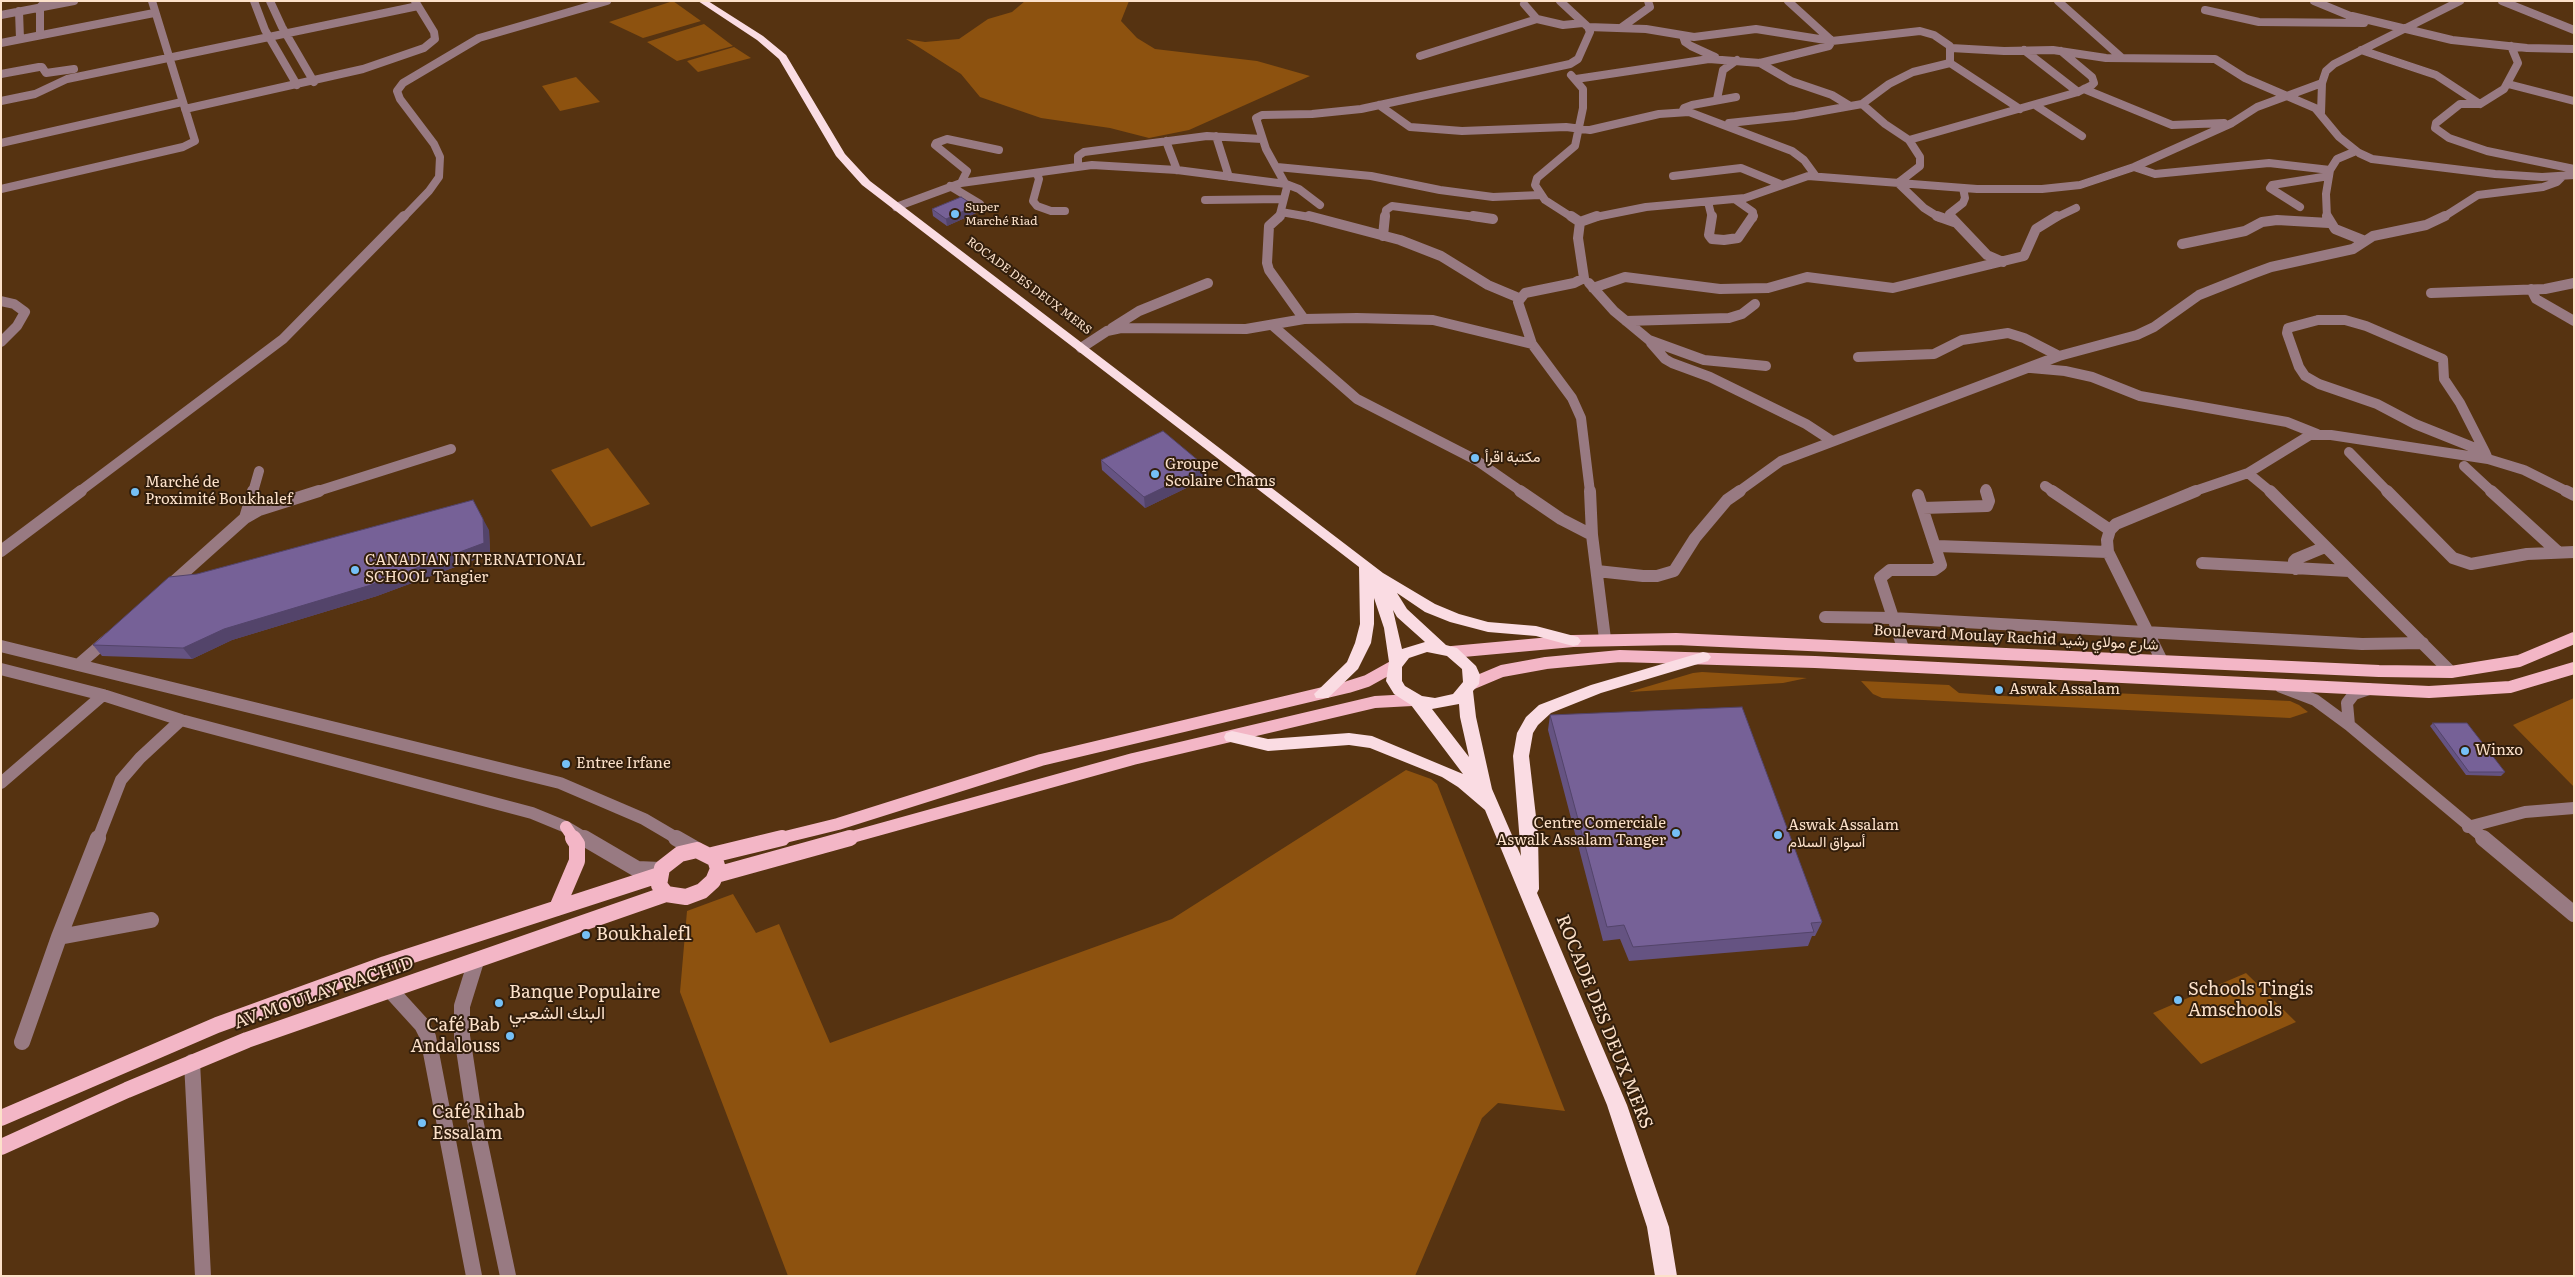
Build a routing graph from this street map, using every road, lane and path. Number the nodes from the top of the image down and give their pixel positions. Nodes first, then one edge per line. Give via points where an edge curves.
1 (46, 1) edge
2 (74, 1) edge
3 (152, 1) edge
4 (254, 1) edge
5 (270, 1) edge
6 (402, 1) edge
7 (607, 1) edge
8 (702, 1) edge
9 (1560, 1) edge
10 (1648, 1) edge
11 (1788, 1) edge
12 (2058, 1) edge
13 (2314, 1) edge
14 (2502, 1) edge
15 (2457, 2) edge
16 (416, 4) edge
17 (1524, 4) dead end
18 (40, 8) junction
19 (2205, 10) dead end
20 (19, 11) junction
21 (154, 13) junction
22 (1, 14) edge
23 (2352, 16) junction
24 (1537, 19) junction
25 (2369, 24) junction
26 (1585, 25) junction
27 (282, 27) junction
28 (1622, 27) junction
29 (2405, 29) junction
30 (265, 30) junction
31 (2574, 30) edge
32 (288, 34) junction
33 (2396, 34) junction
34 (40, 35) junction
35 (1683, 36) junction
36 (271, 37) junction
37 (20, 39) junction
38 (1832, 41) junction
39 (1, 43) edge
40 (2511, 46) junction
41 (1951, 48) junction
42 (2574, 49) edge
43 (2024, 50) junction
44 (2060, 50) junction
45 (2361, 50) junction
46 (168, 54) junction
47 (1420, 56) dead end
48 (2122, 58) junction
49 (1720, 59) junction
50 (1737, 60) junction
51 (1760, 63) junction
52 (1950, 63) junction
53 (1559, 67) junction
54 (1, 74) edge
55 (1576, 78) junction
56 (314, 82) junction
57 (2322, 83) junction
58 (2508, 84) junction
59 (297, 85) junction
60 (2081, 91) junction
61 (2285, 96) junction
62 (1736, 97) dead end
63 (1717, 99) junction
64 (1, 101) edge
65 (2574, 101) edge
66 (1862, 104) junction
67 (2480, 104) junction
68 (183, 105) junction
69 (1379, 105) junction
70 (2035, 105) junction
71 (1850, 106) junction
72 (2020, 109) junction
73 (1682, 112) junction
74 (2321, 113) junction
75 (2232, 123) junction
76 (1724, 124) junction
77 (1580, 128) junction
78 (1216, 136) junction
79 (2082, 136) dead end
80 (1262, 139) junction
81 (1910, 140) junction
82 (1166, 141) junction
83 (1, 143) edge
84 (999, 150) dead end
85 (2356, 151) junction
86 (1078, 167) junction
87 (1277, 167) junction
88 (2134, 167) junction
89 (2574, 169) edge
90 (1177, 170) junction
91 (2569, 170) edge
92 (2330, 173) junction
93 (1037, 174) junction
94 (1815, 175) junction
95 (1673, 176) dead end
96 (1229, 177) junction
97 (960, 183) junction
98 (1898, 183) junction
99 (1286, 184) junction
100 (1780, 184) junction
101 (950, 186) junction
102 (1963, 188) junction
103 (1, 189) edge
104 (1540, 195) junction
105 (1283, 199) junction
106 (1205, 200) dead end
107 (1736, 200) junction
108 (1708, 202) junction
109 (980, 204) dead end
110 (1320, 205) dead end
111 (896, 207) junction
112 (2300, 207) dead end
113 (2076, 208) dead end
114 (1065, 211) dead end
115 (1281, 212) junction
116 (1493, 219) dead end
117 (1580, 222) junction
118 (1954, 222) junction
119 (2329, 223) junction
120 (1382, 236) junction
121 (2365, 241) junction
122 (2182, 244) dead end
123 (2003, 262) junction
124 (1584, 278) junction
125 (1208, 283) dead end
126 (2574, 283) edge
127 (1593, 288) junction
128 (2531, 289) junction
129 (2430, 293) dead end
130 (1519, 298) junction
131 (1, 301) edge
132 (1755, 304) dead end
133 (1304, 319) junction
134 (1626, 321) junction
135 (2574, 321) edge
136 (1272, 325) junction
137 (1108, 331) junction
138 (1649, 340) junction
139 (1, 342) edge
140 (1532, 344) junction
141 (1081, 348) junction
142 (2059, 356) junction
143 (1858, 358) dead end
144 (1766, 366) dead end
145 (2026, 368) junction
146 (2317, 434) junction
147 (1832, 441) junction
148 (451, 449) dead end
149 (2349, 452) dead end
150 (2487, 455) junction
151 (2464, 466) dead end
152 (258, 471) dead end
153 (2248, 473) junction
154 (2045, 486) dead end
155 (1986, 489) dead end
156 (1918, 495) dead end
157 (2574, 495) edge
158 (1923, 508) junction
159 (245, 518) junction
160 (2110, 530) junction
161 (1592, 535) junction
162 (1937, 546) junction
163 (2325, 547) junction
164 (1, 551) edge
165 (2108, 552) junction
166 (2558, 552) junction
167 (2574, 552) edge
168 (2202, 563) dead end
169 (2296, 568) junction
170 (1371, 571) junction
171 (1597, 571) junction
172 (2349, 571) junction
173 (159, 595) edge
174 (1825, 617) dead end
175 (1892, 618) junction
176 (116, 632) edge
177 (2147, 632) junction
178 (2574, 638) edge
179 (1605, 640) junction
180 (1573, 641) junction
181 (2423, 642) junction
182 (1, 646) edge
183 (1903, 648) junction
184 (1446, 650) junction
185 (1703, 657) junction
186 (2162, 661) junction
187 (1395, 664) junction
188 (78, 665) junction
189 (1, 668) edge
190 (2574, 668) edge
191 (2451, 672) junction
192 (2273, 684) junction
193 (1469, 688) junction
194 (2370, 689) junction
195 (1322, 694) junction
196 (103, 695) junction
197 (1415, 700) junction
198 (181, 720) junction
199 (2350, 725) junction
200 (1232, 736) junction
201 (1, 783) edge
202 (1484, 789) junction
203 (1492, 808) junction
204 (2574, 808) edge
205 (566, 827) junction
206 (2468, 827) junction
207 (697, 850) junction
208 (712, 855) junction
209 (660, 873) junction
210 (716, 875) junction
211 (666, 894) junction
212 (1530, 896) junction
213 (556, 908) junction
214 (2574, 914) edge
215 (151, 920) dead end
216 (59, 937) junction
217 (476, 961) junction
218 (391, 991) junction
219 (22, 1042) dead end
220 (192, 1062) junction
221 (1, 1118) edge
222 (1, 1146) edge
223 (202, 1276) edge
224 (474, 1276) edge
225 (508, 1276) edge
226 (1666, 1276) edge

1 - 18 street
2 - 18 street
3 - 21 street
4 - 30 street
5 - 27 street
6 - 27 street
7 - 164 street via 479,38 403,83 397,91 400,99 440,157 439,176 429,191 283,339
8 - 111 highway, ROCADE DES DEUX MERS via 760,38 782,57 840,156 858,176
9 - 26 street
10 - 28 street via 1650,8
11 - 38 street
12 - 48 street
13 - 23 street
14 - 31 street
15 - 29 street
16 - 32 street
16 - 56 street via 434,32 432,43 390,62
17 - 24 street
18 - 20 street
18 - 34 street
19 - 25 street via 2259,22
20 - 22 street
20 - 37 street
21 - 34 street
21 - 46 street
23 - 25 street
23 - 29 street
24 - 26 street via 1563,25
24 - 47 street
25 - 33 street
26 - 28 street
26 - 53 street via 1589,34 1578,59
27 - 30 street
27 - 32 street
28 - 35 street
29 - 33 street
29 - 40 street via 2452,40
30 - 36 street
30 - 46 street
32 - 36 street
32 - 56 street
33 - 45 street
34 - 37 street
35 - 38 street via 1756,29
35 - 49 street via 1691,46
36 - 46 street
36 - 59 street
37 - 39 street
38 - 41 street via 1920,31
38 - 51 street via 1829,46
40 - 42 street
40 - 58 street via 2518,63
41 - 43 street
41 - 52 street
43 - 44 street
43 - 60 street
44 - 48 street
44 - 60 street via 2093,80 2092,85
45 - 57 street via 2334,64 2326,71
45 - 67 street via 2422,68
46 - 54 street via 59,72 46,72 39,67
46 - 64 street via 67,79 35,94
46 - 68 street
48 - 61 street via 2215,59
49 - 50 street
49 - 55 street
50 - 51 street
50 - 63 street via 1723,70
51 - 71 street via 1791,81 1832,95
52 - 66 street via 1913,72 1889,84
52 - 72 street
53 - 55 street
53 - 69 street
55 - 77 street via 1583,89
56 - 59 street
57 - 61 street
57 - 74 street
58 - 65 street
58 - 67 street via 2493,98
59 - 68 street
60 - 70 street
60 - 75 street via 2172,126
61 - 74 street via 2310,105
61 - 75 street via 2258,106
62 - 63 street
63 - 73 street via 1692,105
66 - 71 street
66 - 81 street
67 - 91 street via 2460,104 2436,123 2436,128 2448,138 2487,152
68 - 83 street
68 - 103 street via 195,140 189,145
69 - 77 street via 1407,126 1417,128 1481,131
69 - 80 street via 1324,114 1259,116 1256,120
70 - 72 street
70 - 79 street
71 - 76 street
72 - 81 street
73 - 76 street
73 - 77 street via 1590,130
74 - 85 street via 2334,132
75 - 88 street
76 - 94 street via 1792,151
77 - 104 street via 1573,150 1535,181
78 - 80 street
78 - 82 street
78 - 96 street
80 - 87 street
81 - 98 street via 1920,157 1920,166
82 - 86 street via 1084,152 1078,156
82 - 90 street
84 - 97 street via 947,140 936,143 967,171
85 - 91 street via 2367,158 2386,162 2495,174
85 - 92 street via 2337,159
86 - 90 street
86 - 93 street
87 - 99 street
87 - 104 street via 1371,176 1493,197
88 - 92 street via 2155,174 2269,163
88 - 102 street via 2103,179 2064,187 2028,190
89 - 91 street
90 - 96 street
91 - 121 street via 2557,182 2543,187 2478,195 2437,221
92 - 112 street via 2272,185 2270,188
92 - 119 street via 2326,194
93 - 97 street
93 - 114 street via 1039,179 1033,201 1037,206
94 - 98 street
94 - 100 street
95 - 100 street via 1741,168
96 - 99 street
97 - 101 street
98 - 102 street
98 - 118 street via 1924,208
99 - 105 street
99 - 110 street via 1299,189
100 - 107 street via 1752,197
101 - 109 street
101 - 111 street
102 - 118 street via 1963,203 1949,214
104 - 117 street
105 - 106 street
105 - 115 street
107 - 108 street
107 - 108 street via 1753,212 1753,219 1738,238 1724,240 1709,235 1712,217
108 - 117 street via 1646,207
111 - 141 highway, ROCADE DES DEUX MERS
113 - 123 street via 2036,229 2024,256
115 - 120 street via 1313,217
115 - 133 street via 1269,226 1267,263
116 - 120 street via 1392,206 1386,210
117 - 124 street via 1578,238
118 - 123 street via 1987,255
119 - 121 street via 2335,229
119 - 122 street via 2262,222 2245,231
120 - 130 street via 1441,256 1488,285
121 - 142 street via 2353,249 2252,274 2199,295 2137,335
123 - 127 street via 1893,288 1807,277 1768,288 1720,289 1625,277
124 - 127 street
124 - 130 street via 1574,283 1538,289
125 - 137 street via 1139,311
126 - 128 street
127 - 134 street
128 - 129 street
128 - 135 street via 2536,299
130 - 140 street
131 - 139 street via 14,304 25,312
132 - 134 street via 1742,314 1729,318
133 - 136 street
133 - 140 street via 1433,320
134 - 138 street
136 - 137 street via 1234,329 1131,327
136 - 161 street via 1357,399 1476,460 1560,519
137 - 141 street
138 - 144 street via 1704,360
138 - 147 street via 1665,359 1806,424
140 - 161 street via 1578,407 1589,472
141 - 170 highway, ROCADE DES DEUX MERS
142 - 143 street via 2008,333 1962,340 1934,354
142 - 145 street
145 - 146 street via 2076,374 2140,396 2287,422
145 - 147 street
146 - 150 street
146 - 153 street via 2303,439
147 - 171 street via 1781,461 1743,486 1711,517 1674,571 1657,576
148 - 159 street via 273,504
149 - 166 street via 2453,558 2471,564
150 - 150 street via 2444,379 2443,359 2439,356 2345,320 2318,320 2288,328 2299,367 2305,376 2377,404
150 - 157 street
151 - 166 street
152 - 159 street
153 - 160 street via 2178,497 2116,524
153 - 163 street via 2258,479
154 - 160 street
155 - 158 street via 1987,506
156 - 158 street
158 - 162 street
159 - 173 street
160 - 165 street
161 - 171 street
162 - 165 street
162 - 175 street via 1941,563 1938,569 1890,570 1882,575 1881,583
163 - 169 street via 2296,559
163 - 172 street
165 - 177 street
166 - 167 street
168 - 169 street
169 - 172 street
170 - 180 highway via 1430,608 1455,618 1488,627 1536,631
170 - 184 highway, ROCADE DES DEUX MERS via 1402,612
170 - 187 highway, ROCADE DES DEUX MERS via 1392,635
170 - 195 highway via 1363,643 1352,665
171 - 179 street
172 - 181 street
174 - 175 street
175 - 177 street
175 - 183 street
176 - 188 street
177 - 181 street via 2362,644
177 - 186 street
178 - 191 main road, Boulevard Moulay Rachid شارع مولاي رشيد via 2519,661
179 - 180 main road, Boulevard Moulay Rachid شارع مولاي رشيد
179 - 183 main road, Boulevard Moulay Rachid شارع مولاي رشيد via 1676,639
180 - 184 main road, Boulevard Moulay Rachid شارع مولاي رشيد
181 - 191 street
182 - 188 street
183 - 186 main road, Boulevard Moulay Rachid شارع مولاي رشيد
184 - 187 highway via 1414,649
184 - 193 highway, ROCADE DES DEUX MERS via 1468,666 1472,675
185 - 192 main road
185 - 193 main road via 1590,658 1502,672
185 - 212 highway via 1564,700 1545,709 1532,721 1525,733 1521,756 1529,834
186 - 191 main road, Boulevard Moulay Rachid شارع مولاي رشيد
187 - 195 main road via 1367,681
187 - 197 highway, ROCADE DES DEUX MERS via 1394,681 1399,690
188 - 207 street via 560,783 644,819
189 - 196 street
190 - 194 main road via 2510,687 2474,691
192 - 194 main road
192 - 199 street via 2315,700
193 - 197 highway via 1447,703
193 - 202 highway, ROCADE DES DEUX MERS via 1468,717
194 - 199 street via 2354,694 2347,703
195 - 208 main road via 1059,756 838,824
196 - 198 street
196 - 201 street
197 - 200 main road via 1375,702
197 - 202 highway, ROCADE DES DEUX MERS
198 - 205 street via 495,802
198 - 216 street via 121,780
199 - 206 street
200 - 203 highway via 1268,745 1349,739 1372,742 1448,773 1464,782
200 - 210 main road via 1133,759
202 - 203 highway, ROCADE DES DEUX MERS
203 - 212 highway, ROCADE DES DEUX MERS
204 - 206 street via 2525,812
205 - 209 street via 624,863
205 - 213 main road via 577,844 577,861
206 - 214 street
207 - 208 main road
207 - 209 main road via 673,858
208 - 210 main road via 718,864
209 - 211 main road via 659,885
209 - 213 main road, AV.MOULAY RACHID
210 - 211 main road via 708,887 694,895 679,898
211 - 217 main road, AV.MOULAY RACHID
212 - 226 highway, ROCADE DES DEUX MERS via 1636,1157 1658,1227
213 - 221 main road, AV.MOULAY RACHID via 385,964 218,1025
215 - 216 street
216 - 219 street
217 - 218 main road, AV.MOULAY RACHID
217 - 225 street via 462,1006 462,1036 474,1115
218 - 220 main road, AV.MOULAY RACHID
218 - 224 street via 422,1024 428,1037
220 - 222 main road, AV.MOULAY RACHID
220 - 223 street

